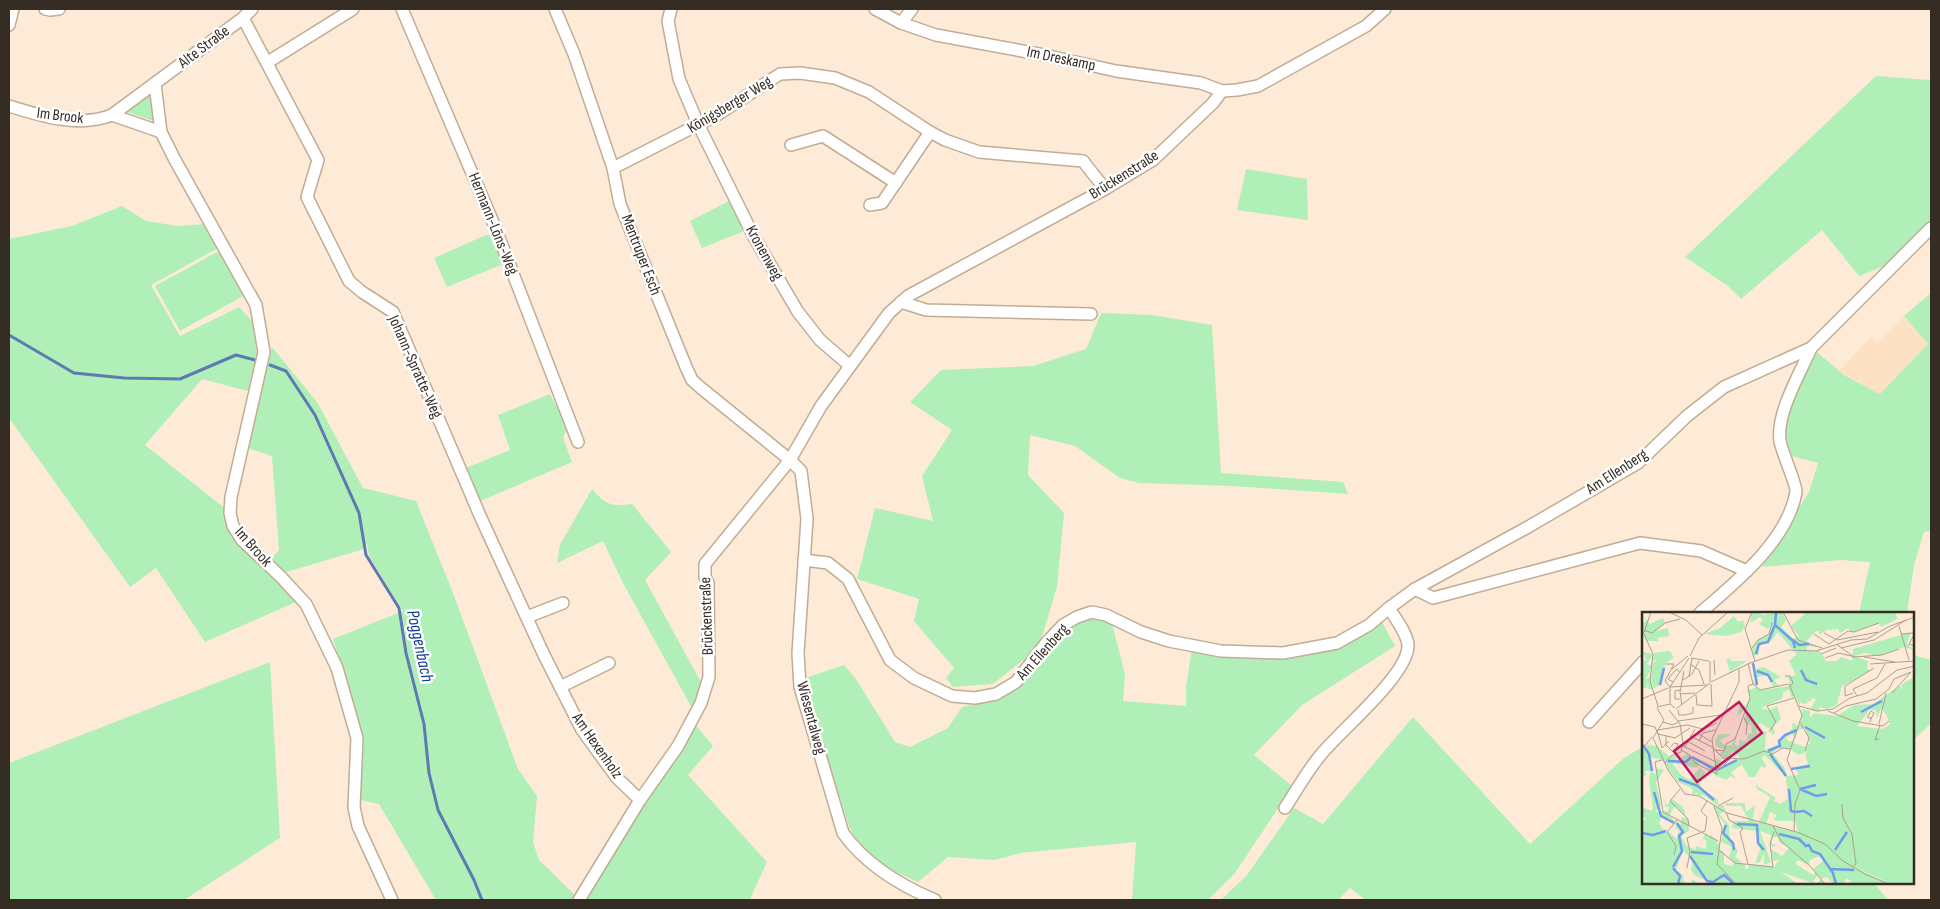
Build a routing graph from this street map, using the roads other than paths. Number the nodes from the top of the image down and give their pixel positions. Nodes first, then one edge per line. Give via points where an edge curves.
1 (13, 9) edge
2 (45, 9) edge
3 (59, 9) edge
4 (252, 9) edge
5 (353, 9) edge
6 (402, 9) edge
7 (555, 9) edge
8 (671, 9) edge
9 (875, 9) edge
10 (912, 9) edge
11 (1385, 9) edge
12 (243, 18) junction
13 (901, 23) junction
14 (9, 25) edge
15 (268, 62) junction
16 (155, 84) junction
17 (1222, 91) junction
18 (9, 106) edge
19 (112, 115) junction
20 (699, 126) junction
21 (161, 132) junction
22 (930, 132) junction
23 (791, 146) dead end
24 (613, 168) junction
25 (896, 183) junction
26 (1105, 189) junction
27 (870, 205) dead end
28 (1931, 228) edge
29 (901, 302) junction
30 (1091, 314) dead end
31 (1811, 348) junction
32 (850, 366) junction
33 (578, 442) dead end
34 (790, 460) junction
35 (481, 518) joint
36 (804, 560) junction
37 (1747, 571) junction
38 (1415, 589) junction
39 (563, 603) dead end
40 (1389, 608) junction
41 (1701, 612) edge
42 (527, 618) junction
43 (609, 663) dead end
44 (1642, 663) edge
45 (560, 687) junction
46 (1589, 722) dead end
47 (640, 800) junction
48 (1285, 808) dead end
49 (392, 900) edge
50 (580, 900) edge
51 (935, 900) edge

1 - 14 street
2 - 3 street
4 - 12 street, Alte Straße
5 - 15 street
6 - 33 street, Hermann-Löns-Weg via 495,227
7 - 24 street, Mentruper Esch
8 - 20 street, Kronenweg via 668,21 679,79
9 - 13 street, Im Dreskamp
10 - 13 street
11 - 17 street via 1366,26 1258,86
12 - 15 street, Johann-Spratte-Weg
12 - 16 street, Alte Straße
13 - 17 street, Im Dreskamp via 936,35 1116,71 1201,83
15 - 35 street, Johann-Spratte-Weg via 318,160 307,197 349,281 392,312
16 - 19 street, Im Brook
16 - 21 street, Im Brook
17 - 26 street, Brückenstraße via 1153,160
18 - 19 street, Im Brook via 73,121 98,120
19 - 21 street
20 - 22 street, Königsberger Weg via 780,74 800,73 835,78 869,92
20 - 24 street, Königsberger Weg
20 - 32 street, Kronenweg via 754,237 798,312 820,340
21 - 49 street, Im Brook via 256,305 264,352 231,496 233,526 242,540 306,604 337,668 357,738 354,807 358,826
22 - 25 street
22 - 26 street, Königsberger Weg via 979,152 1083,161
23 - 25 street via 823,136
24 - 34 street, Mentruper Esch via 620,204 692,380
25 - 27 street via 882,203
26 - 29 street, Brückenstraße
28 - 31 street, Am Ellenberg
29 - 30 street via 926,310
29 - 32 street, Brückenstraße via 889,313
31 - 37 street, Am Ellenberg via 1782,416 1780,441 1796,490 1790,513 1767,549
31 - 38 street, Am Ellenberg via 1724,387 1687,416 1638,463
32 - 34 street, Brückenstraße via 821,406
34 - 36 street, Wiesentalweg via 801,471 805,498
34 - 47 street, Brückenstraße via 705,564 709,677 701,703 678,746
35 - 42 street, Am Hexenholz
36 - 40 street, Am Ellenberg via 828,563 848,579 890,660 914,678 952,696 975,698 996,694 1016,682 1063,625 1092,612 1169,640 1221,651 1283,653 1337,643 1369,625
36 - 51 street, Wiesentalweg via 798,653 800,687 843,834 856,851 884,873
37 - 38 street via 1702,551 1640,543 1433,598
37 - 41 street, Am Ellenberg
38 - 40 street, Am Ellenberg
39 - 42 street
40 - 48 street via 1406,638 1406,657 1385,687 1319,756
42 - 45 street, Am Hexenholz
43 - 45 street
44 - 46 street
45 - 47 street, Am Hexenholz via 582,730 617,778
47 - 50 street, Brückenstraße

